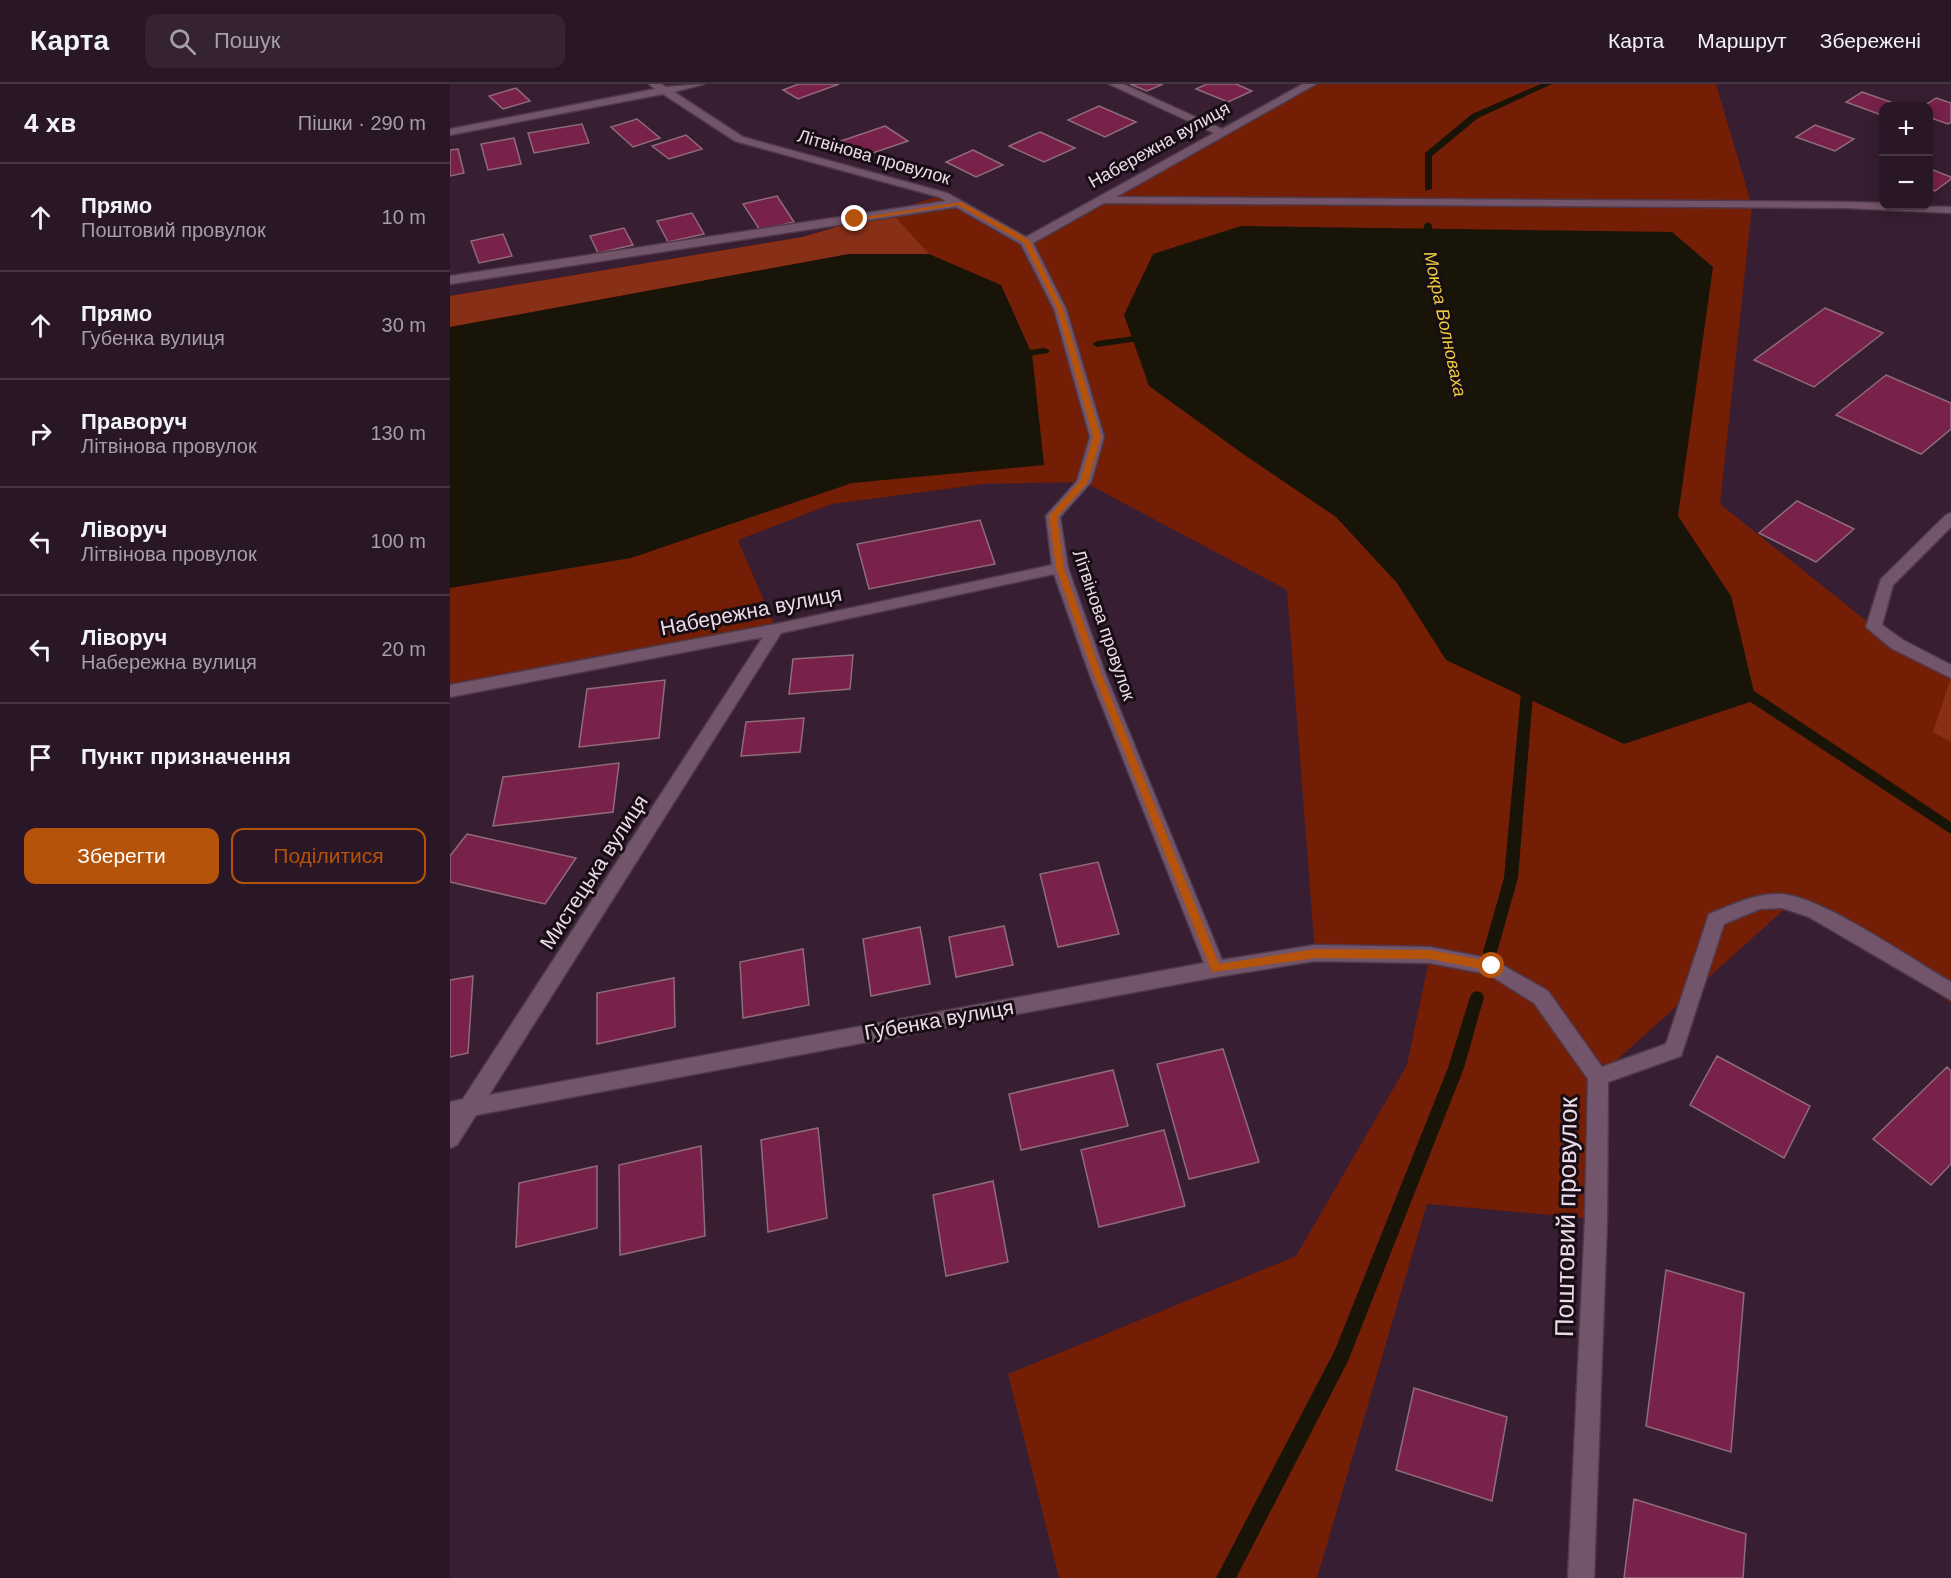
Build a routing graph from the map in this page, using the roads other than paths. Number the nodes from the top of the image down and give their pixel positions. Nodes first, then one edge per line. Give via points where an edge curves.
1 (699, 84) edge
2 (1114, 84) edge
3 (1311, 84) edge
4 (659, 88) edge
5 (450, 132) edge
6 (1222, 133) junction
7 (1099, 200) junction
8 (959, 203) junction
9 (1951, 210) edge
10 (1026, 242) junction
11 (450, 280) edge
12 (1951, 518) edge
13 (1060, 568) junction
14 (776, 629) junction
15 (1951, 672) edge
16 (450, 691) edge
17 (1430, 955) joint
18 (1216, 969) junction
19 (1951, 992) edge
20 (1598, 1077) junction
21 (471, 1106) junction
22 (450, 1111) edge
23 (450, 1138) edge
24 (1581, 1578) edge

1 - 4 street
2 - 6 street
3 - 6 street, Набережна вулиця
4 - 5 street
4 - 8 street, Літвінова провулок via 739,139 898,181
6 - 7 street, Набережна вулиця
7 - 9 street via 1847,205
7 - 10 street, Набережна вулиця
8 - 10 street, Літвінова провулок
8 - 11 street
10 - 13 street, Літвінова провулок via 1060,309 1097,437 1084,482 1053,516
12 - 15 street via 1886,583 1874,627 1897,644
13 - 14 street, Набережна вулиця
13 - 18 street, Літвінова провулок via 1097,673
14 - 16 street, Набережна вулиця
14 - 21 street, Мистецька вулиця
17 - 18 street, Губенка вулиця via 1316,953
17 - 20 street, Поштовий провулок via 1492,966 1540,997
18 - 21 street, Губенка вулиця
19 - 20 street via 1816,912 1782,901 1759,902 1716,919 1674,1050
20 - 24 street, Поштовий провулок
21 - 22 street, Губенка вулиця
21 - 23 street, Мистецька вулиця

